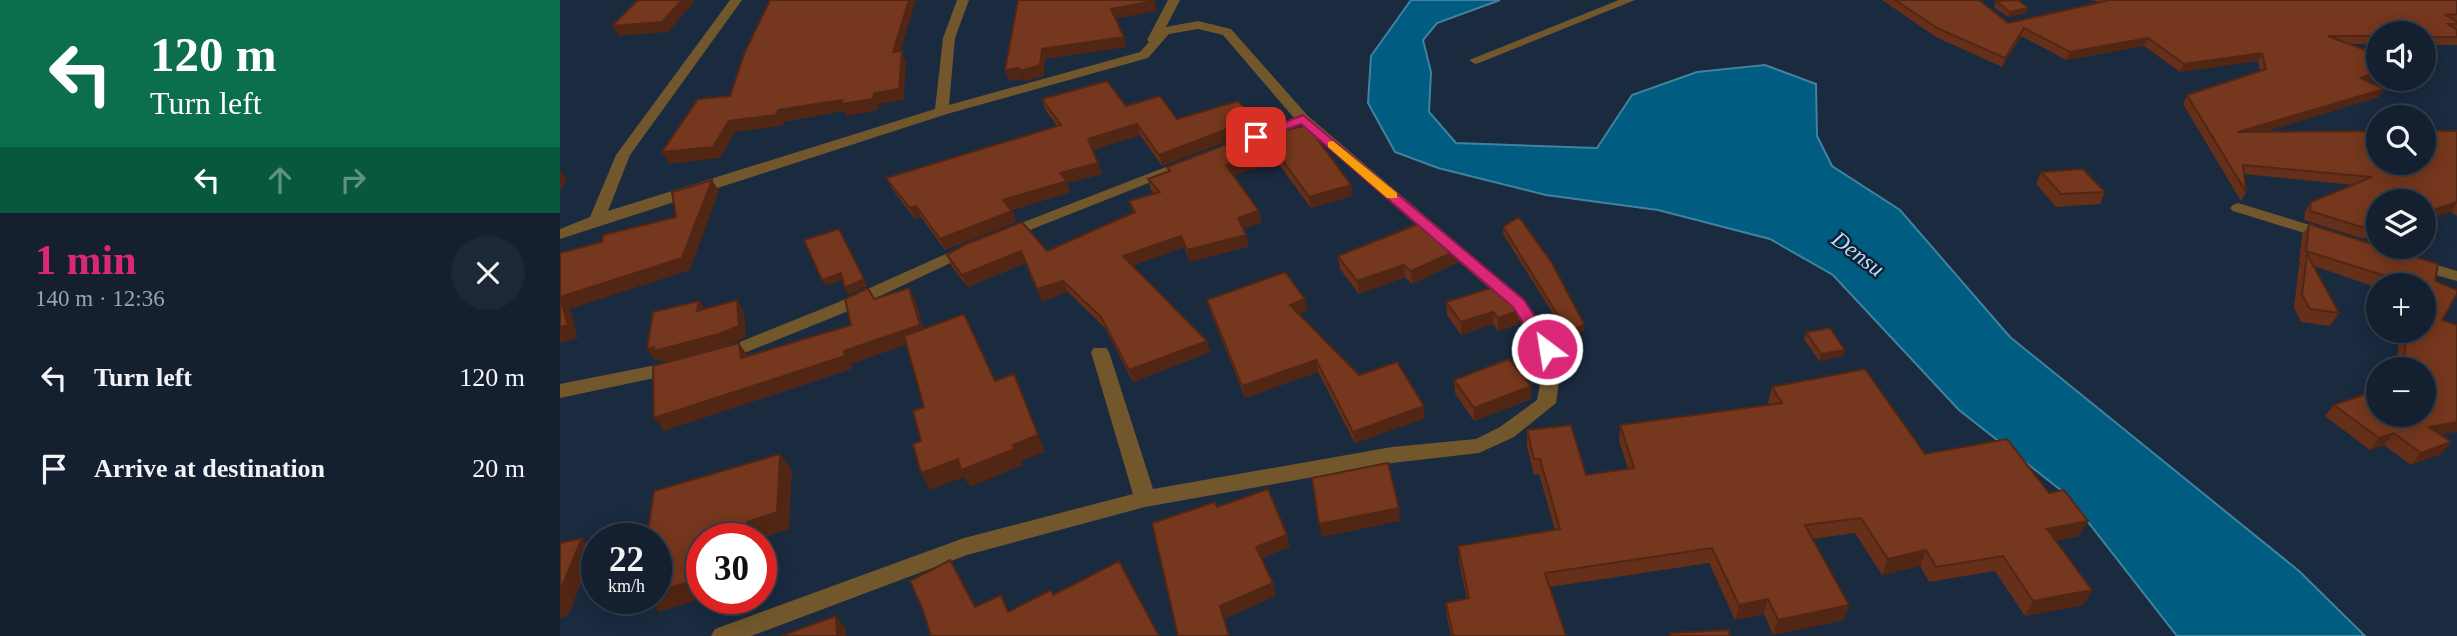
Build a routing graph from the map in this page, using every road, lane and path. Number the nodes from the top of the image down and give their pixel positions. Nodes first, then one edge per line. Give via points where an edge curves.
1 (736, 0) edge
2 (963, 0) edge
3 (1174, 0) edge
4 (1629, 0) edge
5 (1144, 55) junction
6 (1475, 60) dead end
7 (942, 111) junction
8 (1303, 119) junction
9 (1228, 148) edge
10 (1203, 157) edge
11 (2238, 208) dead end
12 (597, 220) junction
13 (560, 234) edge
14 (2341, 240) edge
15 (2406, 260) edge
16 (2457, 276) edge
17 (1101, 352) dead end
18 (560, 391) edge
19 (1144, 499) junction
20 (723, 636) edge

1 - 12 street via 622,155
2 - 7 street via 949,38
3 - 5 street
4 - 6 street
5 - 7 street
5 - 8 street via 1165,31 1198,25 1227,32
7 - 12 street
8 - 9 street
8 - 19 street via 1518,304 1547,349 1551,374 1546,403 1479,446 1392,455
10 - 18 street via 962,251 732,353
11 - 14 street
12 - 13 street
15 - 16 street
17 - 19 street
19 - 20 street via 964,547

